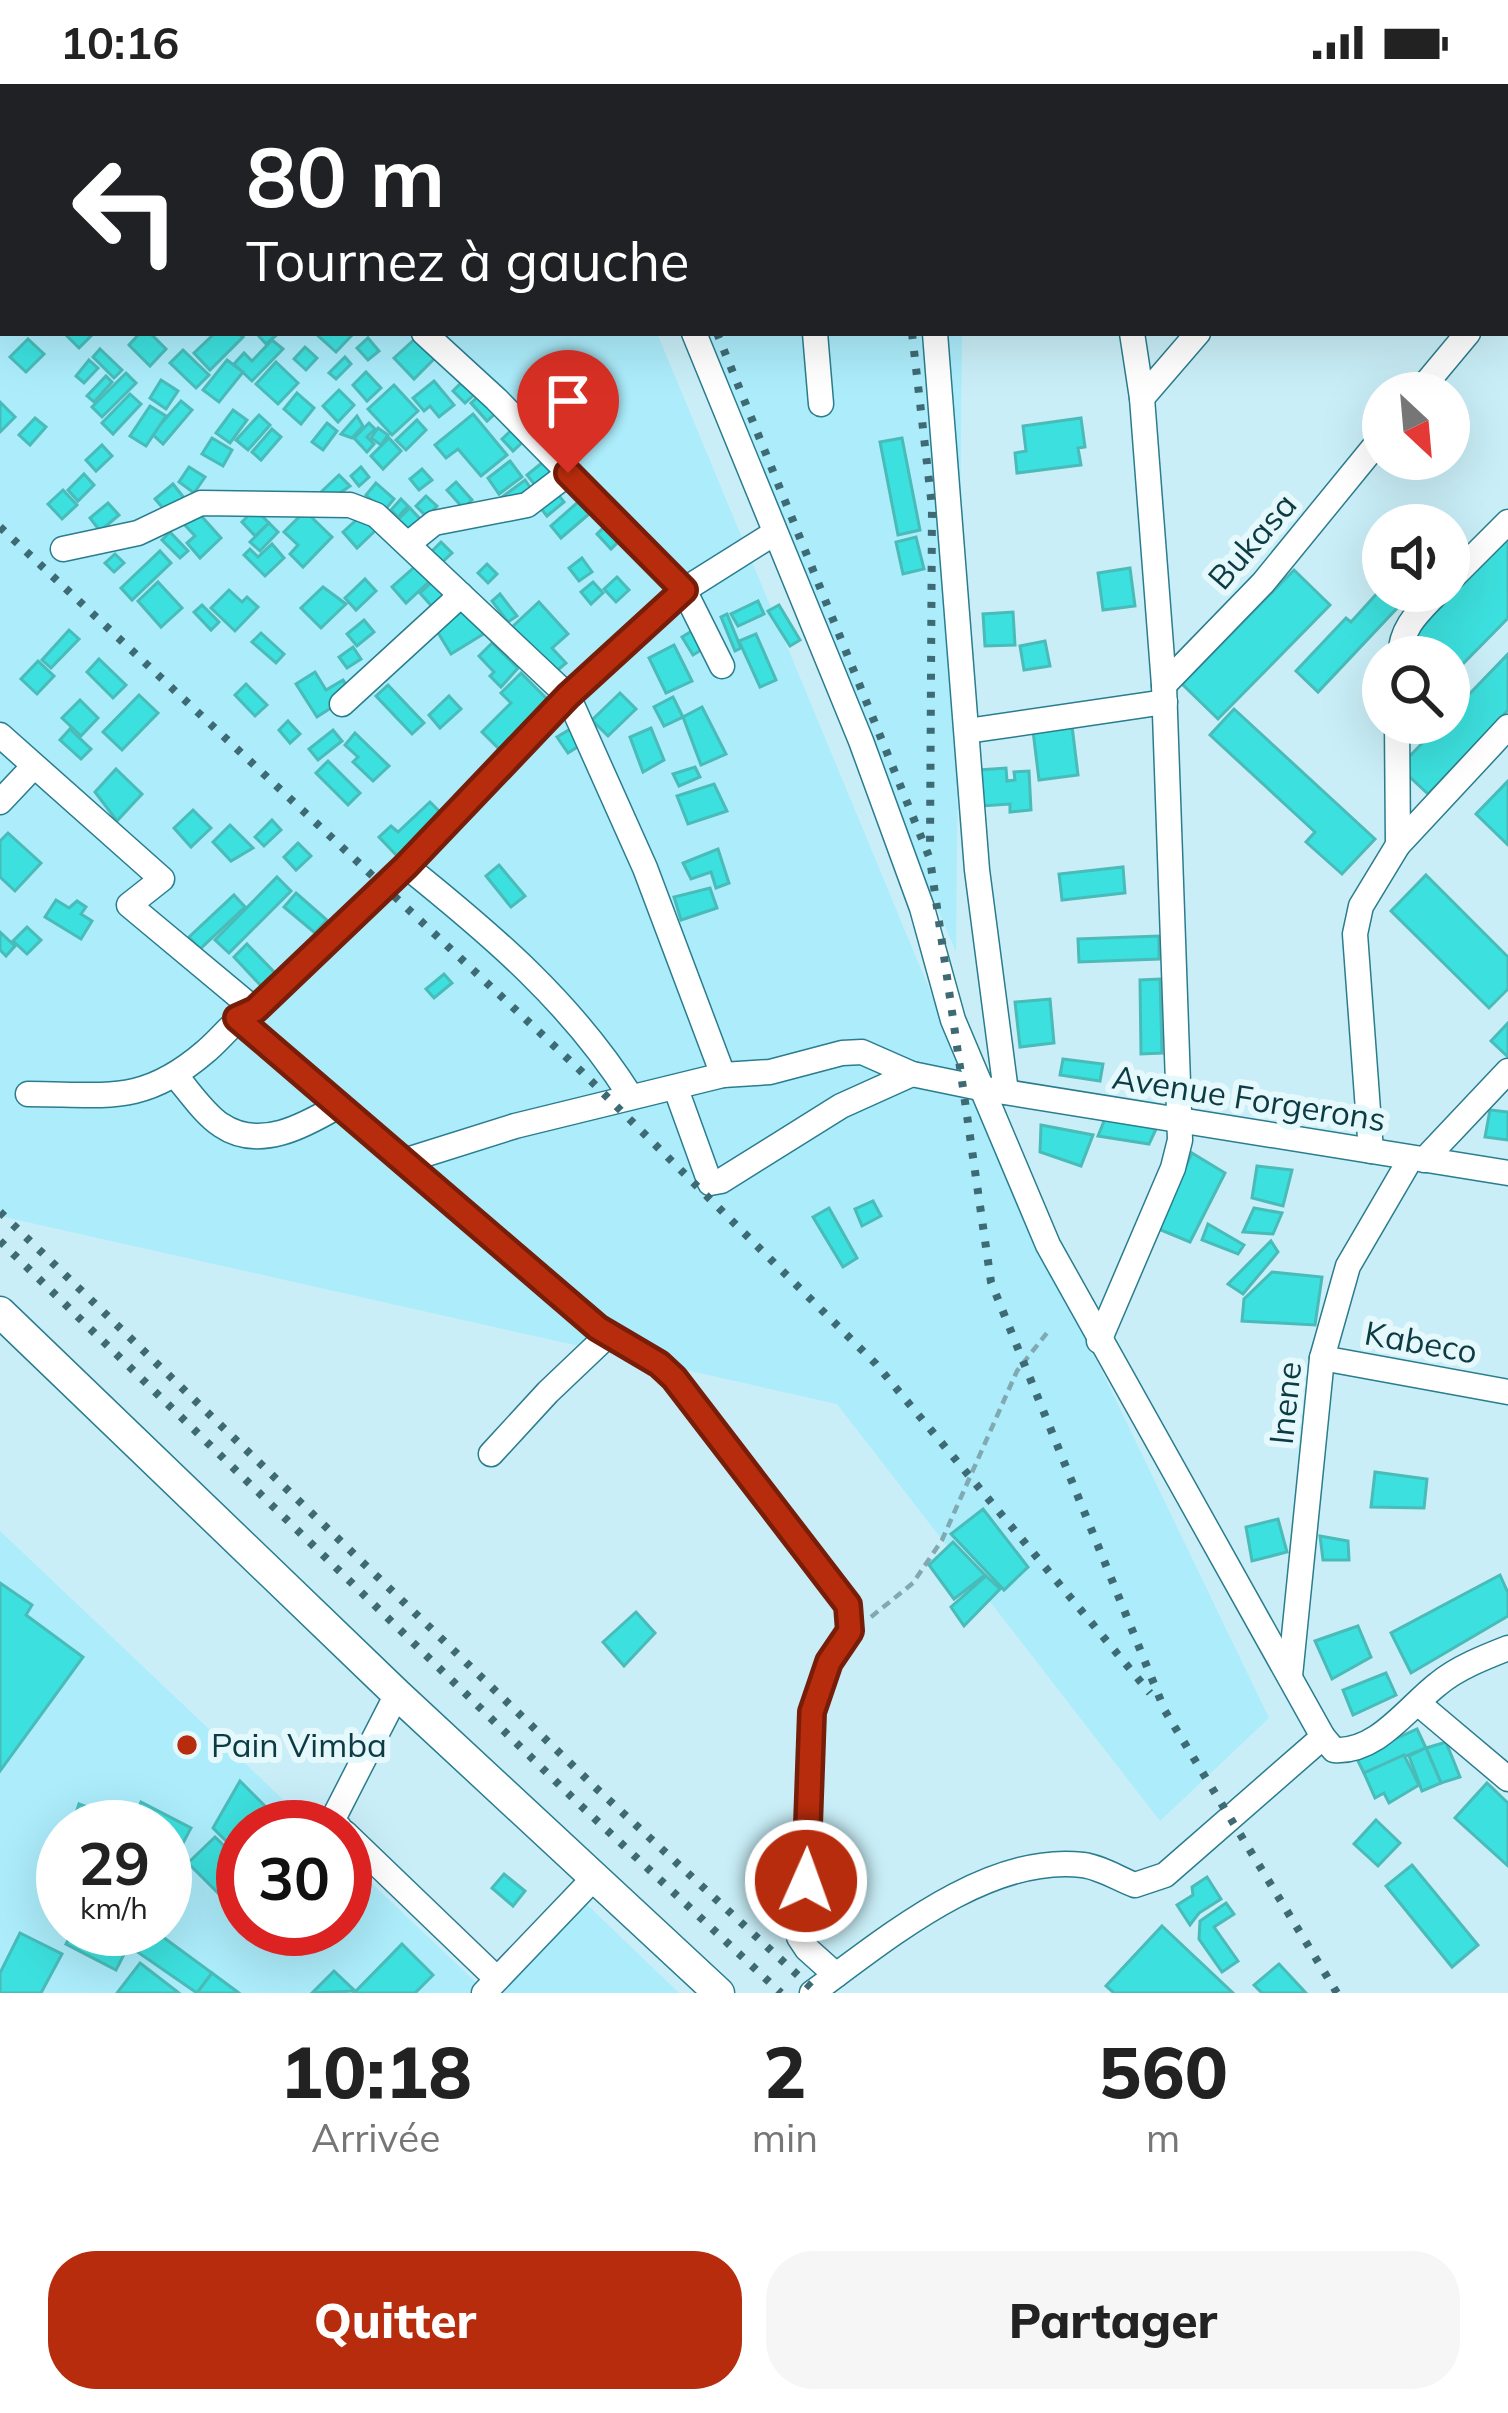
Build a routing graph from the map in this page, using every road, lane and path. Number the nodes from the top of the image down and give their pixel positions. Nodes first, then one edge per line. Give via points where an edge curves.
1 (427, 336) edge
2 (695, 336) edge
3 (815, 336) edge
4 (935, 336) edge
5 (1132, 336) edge
6 (1195, 336) edge
7 (1466, 336) edge
8 (1436, 372) edge
9 (1142, 398) junction
10 (821, 404) dead end
11 (1362, 462) edge
12 (568, 473) junction
13 (1508, 522) edge
14 (773, 534) junction
15 (408, 544) junction
16 (63, 549) dead end
17 (1470, 560) edge
18 (684, 590) junction
19 (461, 595) junction
20 (722, 666) dead end
21 (1165, 693) junction
22 (568, 696) junction
23 (342, 704) dead end
24 (1508, 727) edge
25 (967, 731) junction
26 (0, 735) edge
27 (1397, 744) edge
28 (34, 766) junction
29 (0, 802) edge
30 (1398, 844) junction
31 (406, 866) junction
32 (246, 1014) junction
33 (1508, 1071) edge
34 (912, 1074) junction
35 (175, 1075) junction
36 (723, 1075) junction
37 (980, 1088) junction
38 (676, 1089) junction
39 (1006, 1092) junction
40 (28, 1094) dead end
41 (631, 1097) junction
42 (338, 1106) junction
43 (1179, 1119) junction
44 (1371, 1151) junction
45 (1417, 1159) junction
46 (404, 1161) junction
47 (1508, 1173) edge
48 (0, 1312) edge
49 (1050, 1329) dead end
50 (608, 1335) junction
51 (1099, 1341) junction
52 (1322, 1358) junction
53 (1508, 1392) edge
54 (491, 1454) dead end
55 (857, 1628) dead end
56 (1508, 1648) edge
57 (1290, 1676) junction
58 (397, 1694) junction
59 (1419, 1704) junction
60 (1323, 1737) junction
61 (1508, 1779) edge
62 (343, 1800) edge
63 (372, 1861) edge
64 (594, 1878) junction
65 (836, 1976) junction
66 (491, 1986) edge
67 (719, 1993) edge
68 (812, 1993) edge

1 - 12 street
2 - 14 street
3 - 10 street
4 - 25 street
5 - 9 street
6 - 9 street
7 - 8 street
9 - 21 street
11 - 21 street, Bukasa
12 - 15 street via 526,505 434,523
12 - 18 street
13 - 17 street
14 - 18 street
14 - 37 street via 861,741
15 - 16 street via 376,515 350,505 201,503 138,533
15 - 19 street
18 - 20 street
18 - 22 street
19 - 22 street
19 - 23 street
21 - 25 street
21 - 43 street
22 - 31 street
22 - 36 street via 645,868
24 - 30 street
25 - 39 street
26 - 28 street
27 - 30 street
28 - 29 street
28 - 32 street via 162,879 130,904
30 - 44 street via 1361,906 1355,934
31 - 32 street
31 - 41 street via 535,975
32 - 35 street
32 - 42 street
33 - 45 street, Inene
34 - 36 street, Avenue Forgerons via 862,1052
34 - 37 street, Avenue Forgerons
34 - 38 street via 710,1183
35 - 40 street via 135,1094
35 - 42 street via 218,1124 241,1135 300,1128
36 - 38 street, Avenue Forgerons
37 - 39 street, Avenue Forgerons
37 - 51 street
38 - 41 street, Avenue Forgerons
39 - 43 street, Avenue Forgerons
41 - 46 street, Avenue Forgerons
42 - 46 street
43 - 44 street, Avenue Forgerons
43 - 51 street via 1173,1168
44 - 45 street, Avenue Forgerons
45 - 47 street, Avenue Forgerons
45 - 52 street, Inene via 1348,1266
46 - 50 street
48 - 58 main road
49 - 55 path via 1018,1371 942,1540 913,1582
50 - 54 street
50 - 65 street via 659,1364 685,1390 848,1605 850,1631 812,1712 799,1921 807,1949
51 - 57 street
52 - 53 street, Kabeco
52 - 57 street, Inene
56 - 59 street via 1440,1682
57 - 60 street
58 - 62 street
58 - 64 main road
59 - 60 street via 1350,1751 1334,1750
59 - 61 street
60 - 65 street via 1165,1875 1135,1886 1085,1865 1021,1868 942,1900
63 - 66 street
64 - 66 street
64 - 67 main road
65 - 68 street

